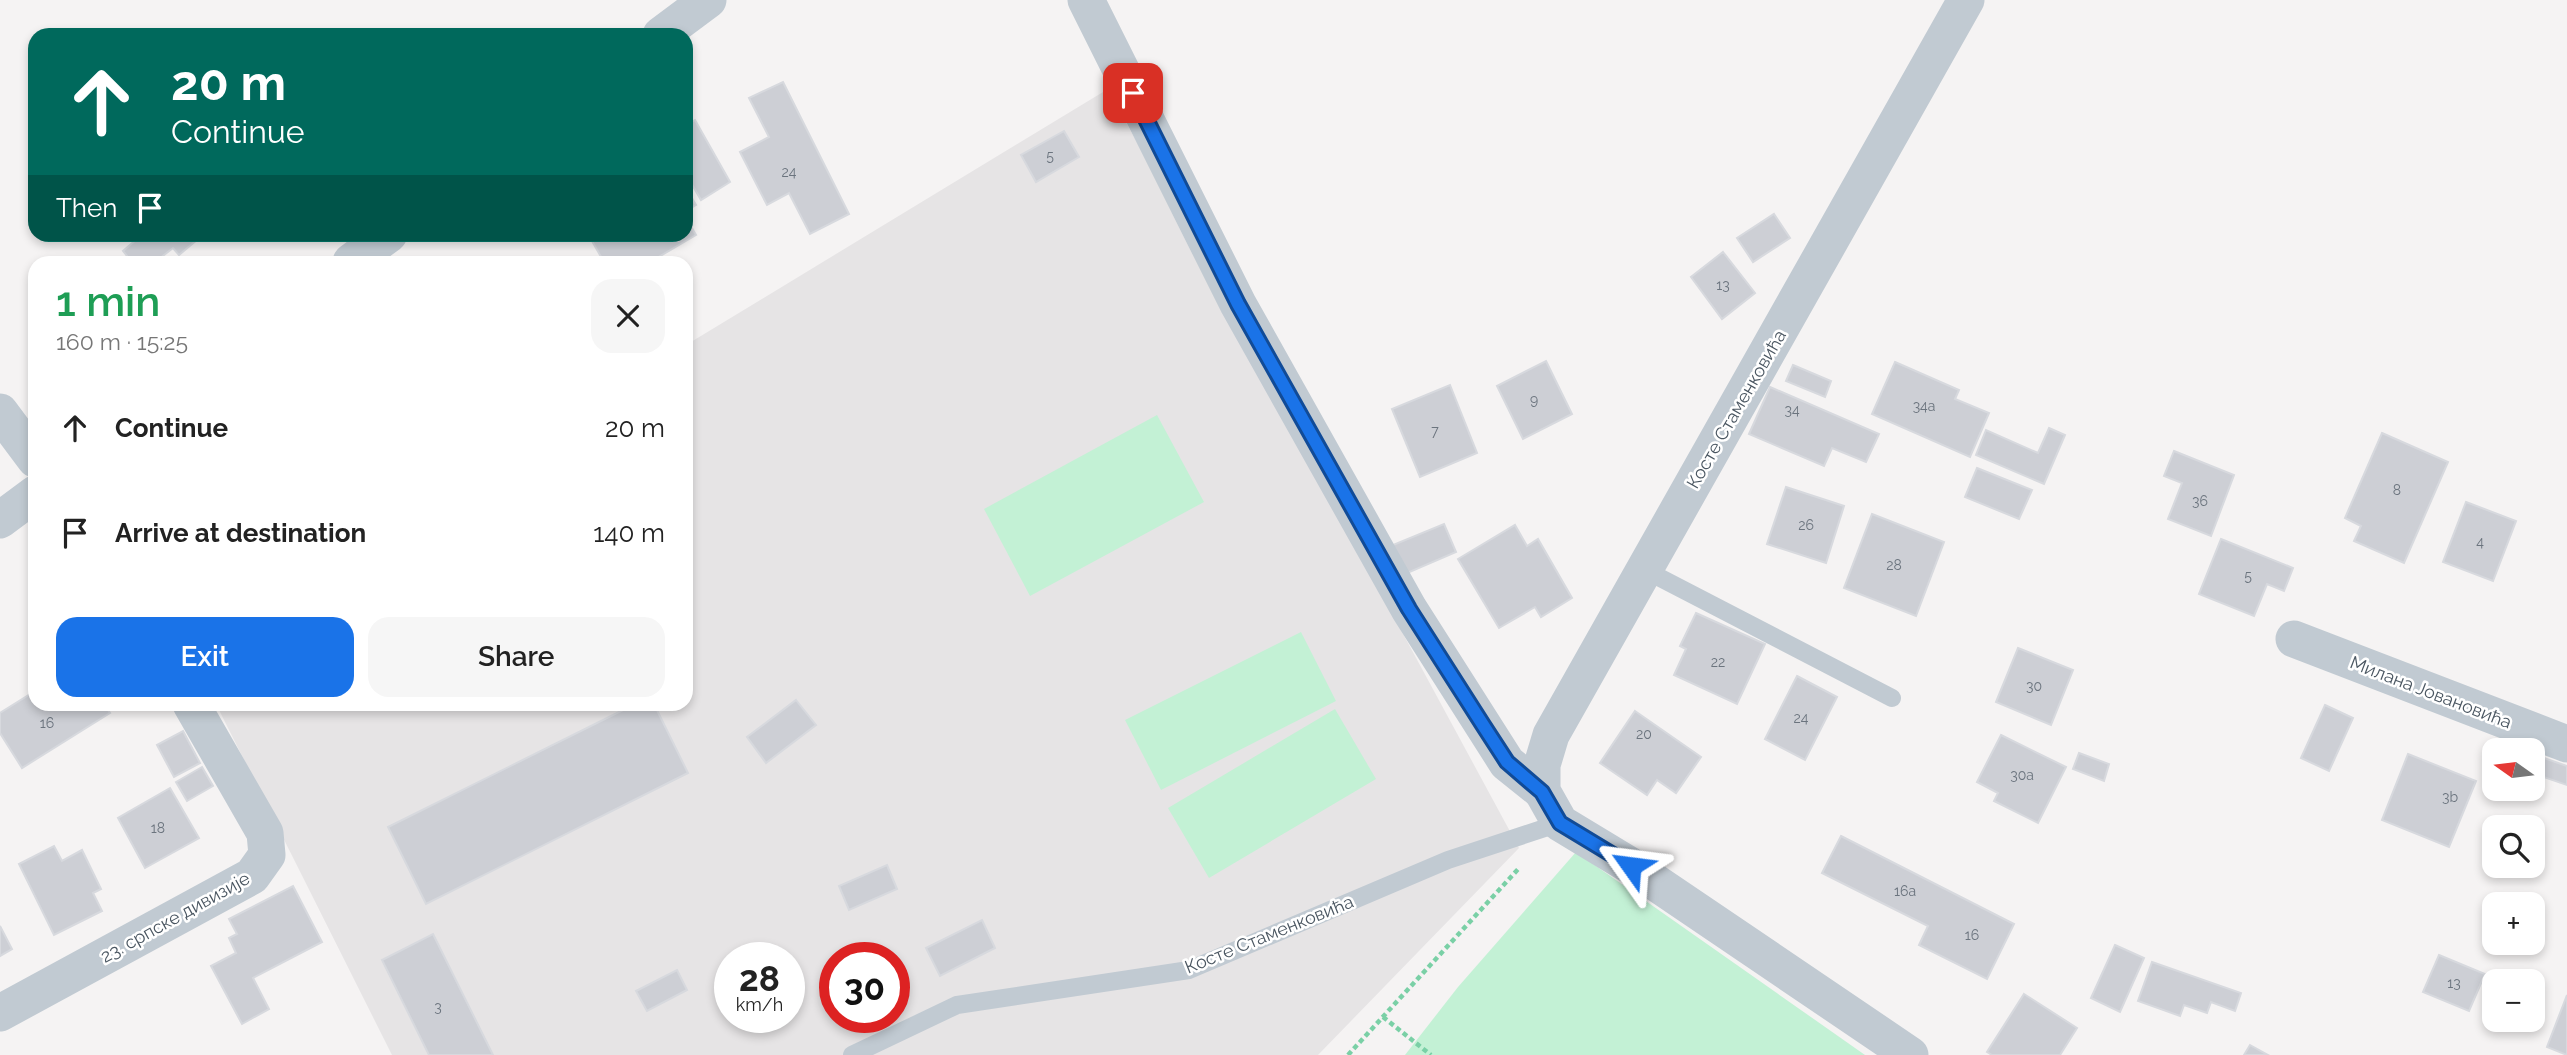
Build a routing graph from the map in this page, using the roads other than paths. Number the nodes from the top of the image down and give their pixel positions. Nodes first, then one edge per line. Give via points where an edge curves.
1 (708, 0) edge
2 (1086, 0) edge
3 (1966, 0) edge
4 (670, 28) edge
5 (378, 242) edge
6 (359, 256) edge
7 (0, 412) edge
8 (28, 450) edge
9 (28, 499) edge
10 (0, 520) edge
11 (1645, 570) junction
12 (2294, 639) dead end
13 (1892, 698) dead end
14 (195, 711) edge
15 (2567, 744) edge
16 (1542, 792) junction
17 (1560, 823) junction
18 (0, 1013) edge
19 (852, 1055) edge
20 (1910, 1055) edge

1 - 4 street
2 - 16 street via 1238,304 1409,609 1507,762
3 - 11 street, Косте Стаменковића
5 - 6 street
7 - 8 street
9 - 10 street
11 - 13 lane
11 - 16 street, Косте Стаменковића via 1551,736 1542,765
12 - 15 street, Милана Јовановића
14 - 18 street, 23. српске дивизије via 265,833 267,855 252,876
16 - 17 street
17 - 19 lane, Косте Стаменковића via 1448,860 1189,970 957,1005
17 - 20 street

